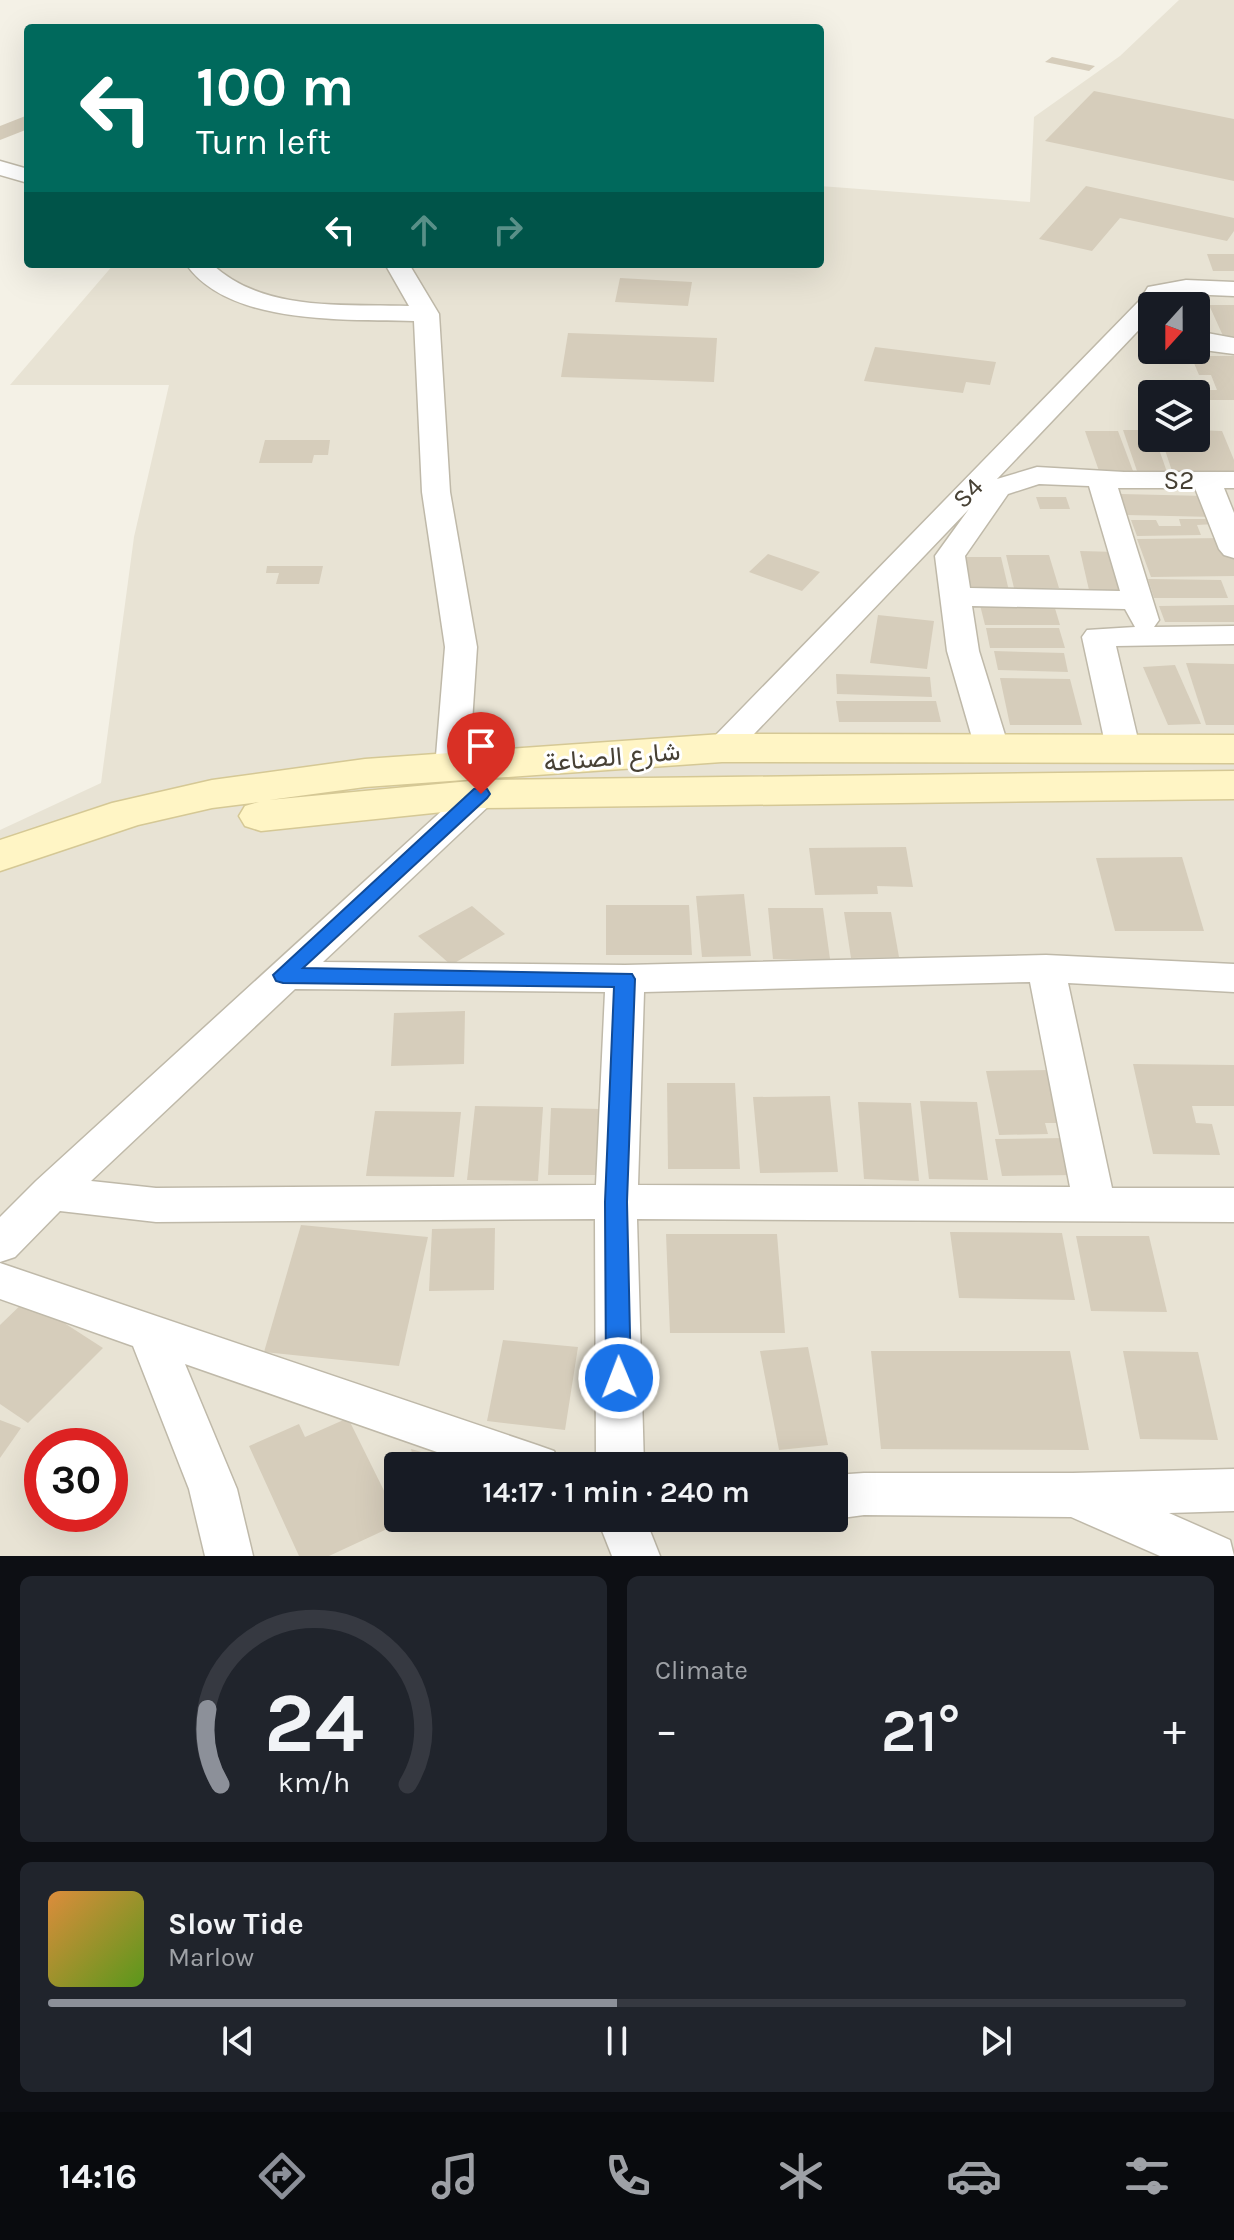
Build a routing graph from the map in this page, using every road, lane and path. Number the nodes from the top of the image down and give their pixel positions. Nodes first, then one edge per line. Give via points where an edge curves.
1 (0, 168) edge
2 (24, 175) edge
3 (201, 268) edge
4 (399, 268) edge
5 (1234, 289) edge
6 (1157, 292) edge
7 (426, 314) junction
8 (1138, 319) edge
9 (1210, 344) edge
10 (1234, 346) edge
11 (1112, 479) junction
12 (1220, 480) edge
13 (1234, 549) edge
14 (955, 597) junction
15 (1138, 600) junction
16 (1234, 635) edge
17 (1149, 636) junction
18 (722, 748) junction
19 (992, 748) junction
20 (1123, 748) junction
21 (1234, 749) edge
22 (466, 781) junction
23 (1234, 785) edge
24 (0, 856) edge
25 (0, 882) edge
26 (1046, 968) junction
27 (283, 975) junction
28 (1234, 978) edge
29 (625, 979) junction
30 (51, 1193) junction
31 (616, 1202) junction
32 (1094, 1203) junction
33 (1234, 1205) edge
34 (0, 1245) edge
35 (0, 1281) edge
36 (150, 1333) junction
37 (496, 1452) edge
38 (620, 1452) edge
39 (1234, 1490) edge
40 (1073, 1495) junction
41 (848, 1496) edge
42 (229, 1556) edge
43 (1213, 1556) edge

1 - 2 street
3 - 7 street via 237,294 305,308
4 - 7 street
5 - 6 street, S4
7 - 22 street via 436,492 461,647
8 - 18 street, S4
9 - 10 street
11 - 12 street, S2
11 - 14 street, S2 via 1037,475 998,488 950,556
11 - 15 street
12 - 13 street
14 - 15 street
14 - 19 street, S2 via 963,651
15 - 17 street
16 - 17 street
17 - 20 street via 1098,637
18 - 19 main road, شارع الصناعة
18 - 22 main road, شارع الصناعة
19 - 20 main road, شارع الصناعة
20 - 21 main road, شارع الصناعة
22 - 23 main road, شارع الصناعة
22 - 24 main road, شارع الصناعة via 365,773 212,794 128,813
22 - 25 main road, شارع الصناعة via 137,837
22 - 27 street
26 - 28 street
26 - 29 street
26 - 32 street
27 - 29 street
27 - 30 street
29 - 31 street
30 - 31 street via 156,1205
30 - 34 street
31 - 32 street
31 - 38 street
32 - 33 street
35 - 36 street
36 - 37 street
36 - 42 street via 213,1489
39 - 40 street
40 - 41 street
40 - 43 street

